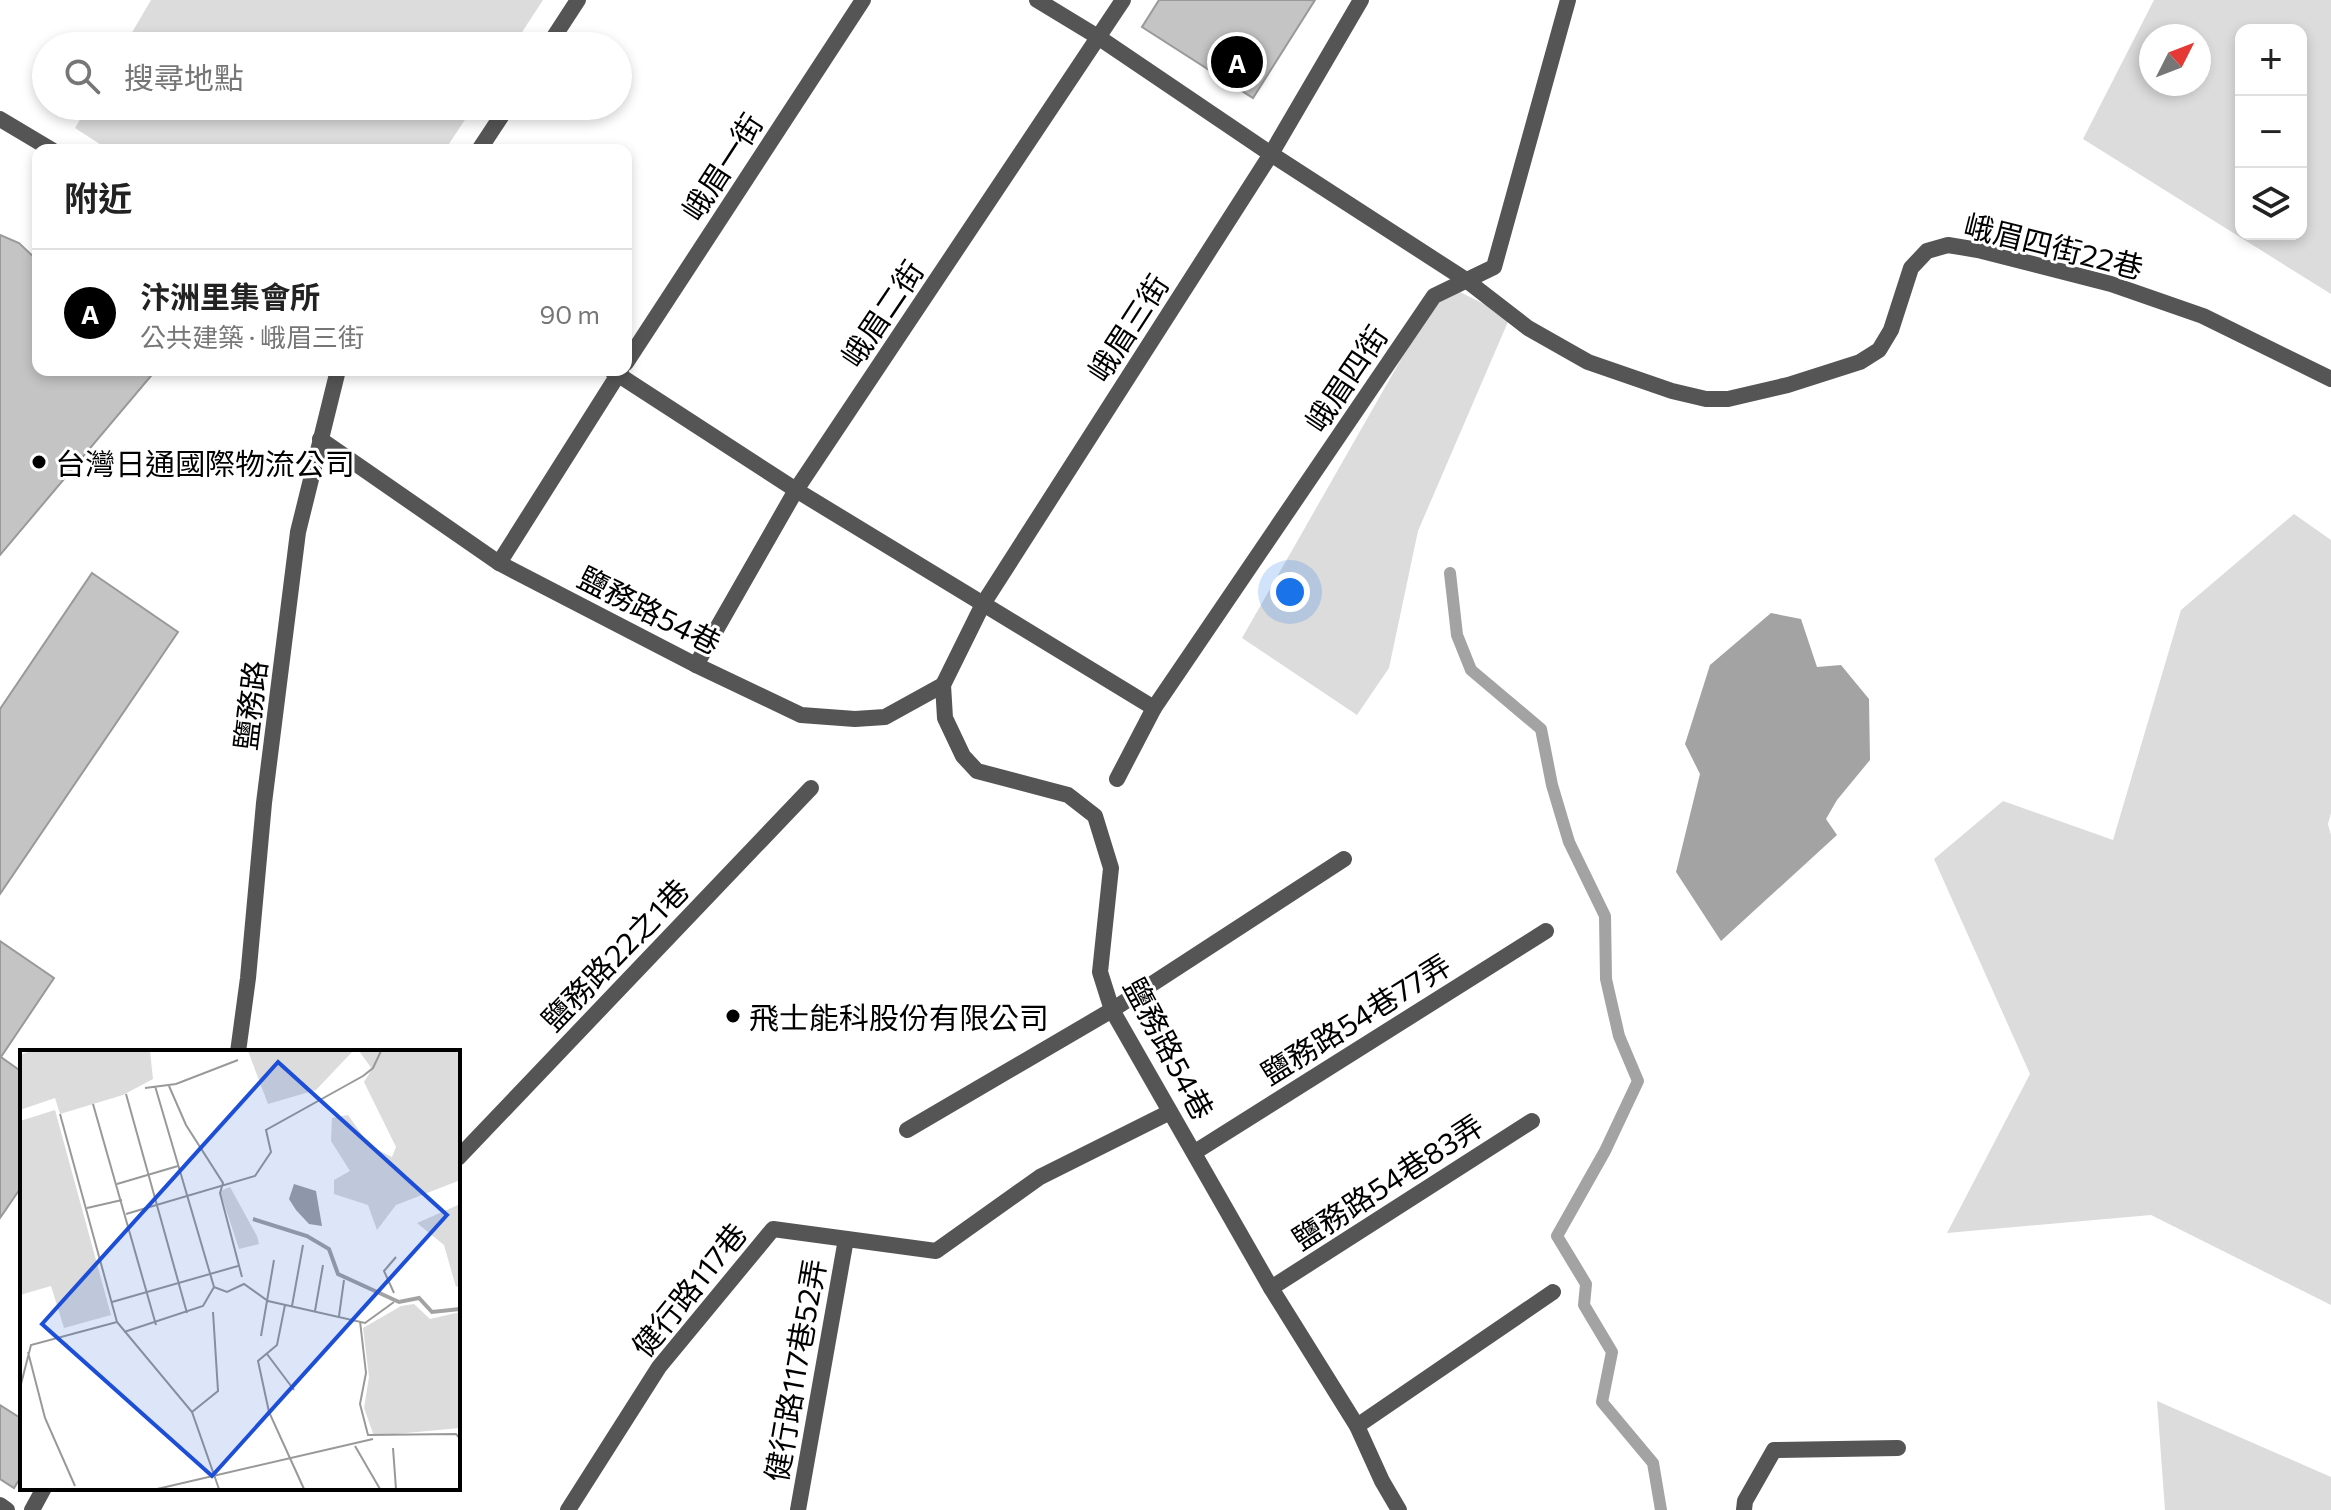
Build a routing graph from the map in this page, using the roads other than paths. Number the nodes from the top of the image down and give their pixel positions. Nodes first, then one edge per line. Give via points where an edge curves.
1 (578, 0) edge
2 (863, 0) edge
3 (1037, 0) edge
4 (1123, 0) edge
5 (1361, 0) edge
6 (1568, 0) edge
7 (557, 32) edge
8 (1098, 37) junction
9 (0, 119) edge
10 (499, 120) edge
11 (42, 144) edge
12 (483, 144) edge
13 (1271, 154) junction
14 (1466, 280) junction
15 (632, 349) edge
16 (336, 376) edge
17 (615, 376) edge
18 (629, 376) edge
19 (2331, 379) edge
20 (320, 439) junction
21 (796, 490) junction
22 (499, 563) junction
23 (983, 604) junction
24 (696, 665) junction
25 (943, 685) junction
26 (1154, 708) junction
27 (1117, 779) dead end
28 (811, 788) dead end
29 (1344, 859) dead end
30 (1546, 931) dead end
31 (1112, 1010) junction
32 (238, 1050) edge
33 (1170, 1112) junction
34 (1532, 1121) dead end
35 (907, 1130) dead end
36 (1195, 1152) junction
37 (460, 1156) edge
38 (846, 1239) junction
39 (1271, 1288) junction
40 (1553, 1292) dead end
41 (1357, 1426) junction
42 (1898, 1448) dead end
43 (43, 1490) edge
44 (0, 1505) edge
45 (7, 1510) edge
46 (32, 1510) edge
47 (568, 1510) edge
48 (798, 1510) edge
49 (1399, 1510) edge
50 (1744, 1510) edge

1 - 7 street
2 - 15 street, 峨眉一街
3 - 8 street, 峨眉四街22巷
4 - 8 street, 峨眉二街
5 - 13 street, 峨眉三街
6 - 14 street, 峨眉四街 via 1494,267
8 - 13 street, 峨眉四街22巷
8 - 21 street, 峨眉二街
9 - 11 street
10 - 12 street
13 - 14 street, 峨眉四街22巷
13 - 23 street, 峨眉三街
14 - 19 street, 峨眉四街22巷 via 1528,328 1588,362 1706,399 1788,385 1860,362 1879,350 1911,268 1927,251 1948,245 2111,284 2203,316
14 - 26 street, 峨眉四街 via 1434,296
16 - 20 street, 鹽務路
17 - 22 street, 峨眉一街
18 - 21 street
20 - 22 street, 鹽務路54巷
20 - 32 street, 鹽務路 via 298,532
21 - 23 street
21 - 24 street, 峨眉二街
22 - 24 street, 鹽務路54巷
23 - 25 street, 峨眉三街
23 - 26 street
24 - 25 street, 鹽務路54巷 via 801,715 885,717
25 - 31 street, 鹽務路54巷 via 945,718 963,756 977,771 1068,795 1095,816 1111,868 1100,972
26 - 27 street, 峨眉四街
28 - 37 street, 鹽務路22之1巷
29 - 31 street
30 - 36 street, 鹽務路54巷77弄
31 - 33 street, 鹽務路54巷
31 - 35 street
33 - 36 street, 鹽務路54巷
33 - 38 street, 健行路117巷 via 1040,1177 936,1251
34 - 39 street, 鹽務路54巷83弄
36 - 39 street, 鹽務路54巷
38 - 47 street, 健行路117巷 via 773,1229 659,1367
38 - 48 street, 健行路117巷52弄
39 - 41 street, 鹽務路54巷
40 - 41 street
41 - 49 street, 鹽務路54巷
42 - 50 street via 1774,1450
43 - 46 street
44 - 45 street

